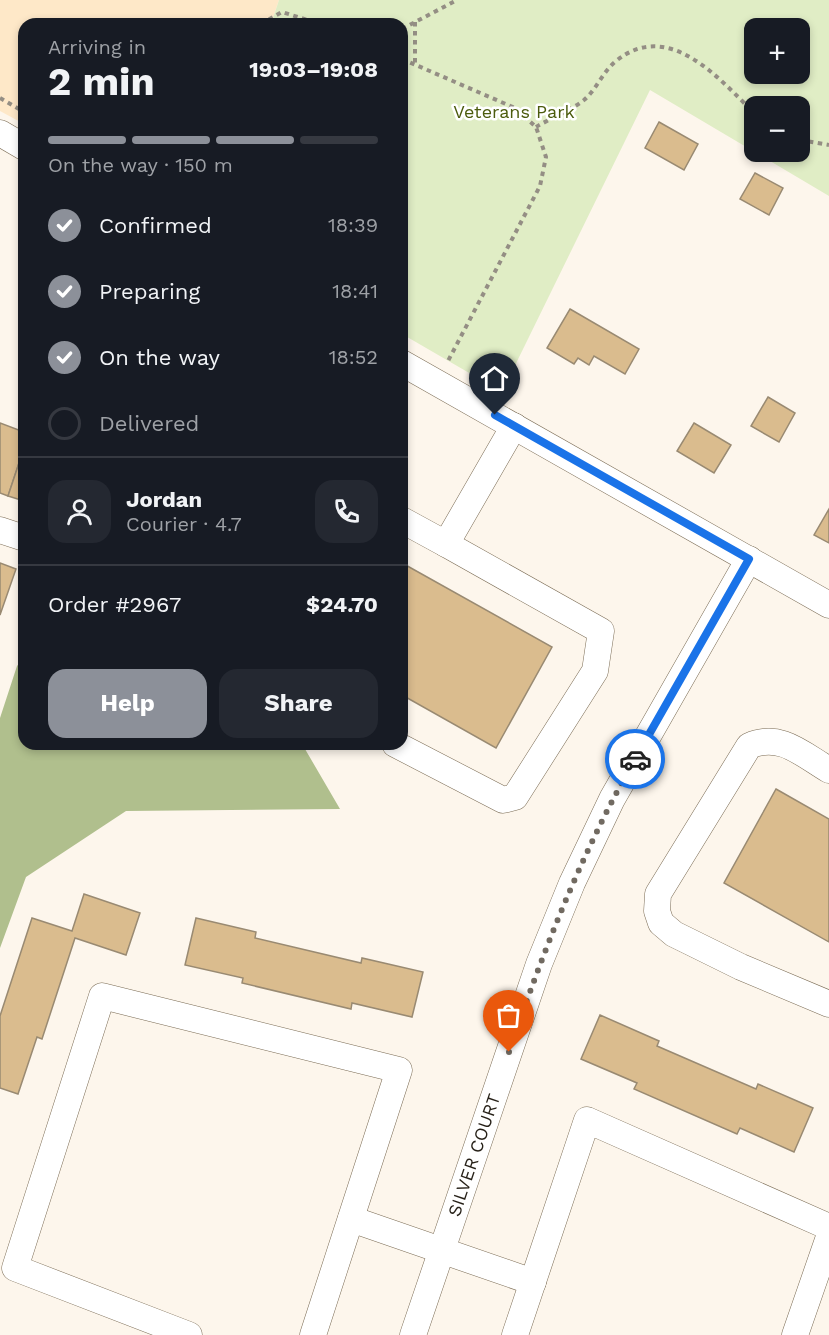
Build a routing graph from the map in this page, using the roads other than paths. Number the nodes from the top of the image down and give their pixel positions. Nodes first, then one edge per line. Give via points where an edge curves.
1 (0, 133) edge
2 (18, 144) edge
3 (408, 366) edge
4 (514, 426) junction
5 (408, 523) edge
6 (0, 530) edge
7 (18, 536) edge
8 (446, 544) junction
9 (749, 559) junction
10 (829, 604) edge
11 (407, 750) edge
12 (829, 770) edge
13 (829, 1004) edge
14 (351, 1219) junction
15 (829, 1227) edge
16 (829, 1238) edge
17 (441, 1250) junction
18 (533, 1282) junction
19 (189, 1335) edge
20 (313, 1335) edge
21 (413, 1335) edge
22 (515, 1335) edge
23 (795, 1335) edge

1 - 2 street
3 - 4 street
4 - 8 street
4 - 9 street
5 - 8 street
6 - 7 street
8 - 11 street via 601,631 595,671 515,797 503,800
9 - 10 street
9 - 17 street, SILVER COURT via 612,799 572,883 539,964
12 - 13 street via 782,743 771,740 749,746 657,894 657,911 661,923 674,934
14 - 17 street
14 - 19 street via 399,1070 102,996 15,1268
14 - 20 street
15 - 18 street via 587,1120
16 - 23 street
17 - 18 street
17 - 21 street, SILVER COURT
18 - 22 street

